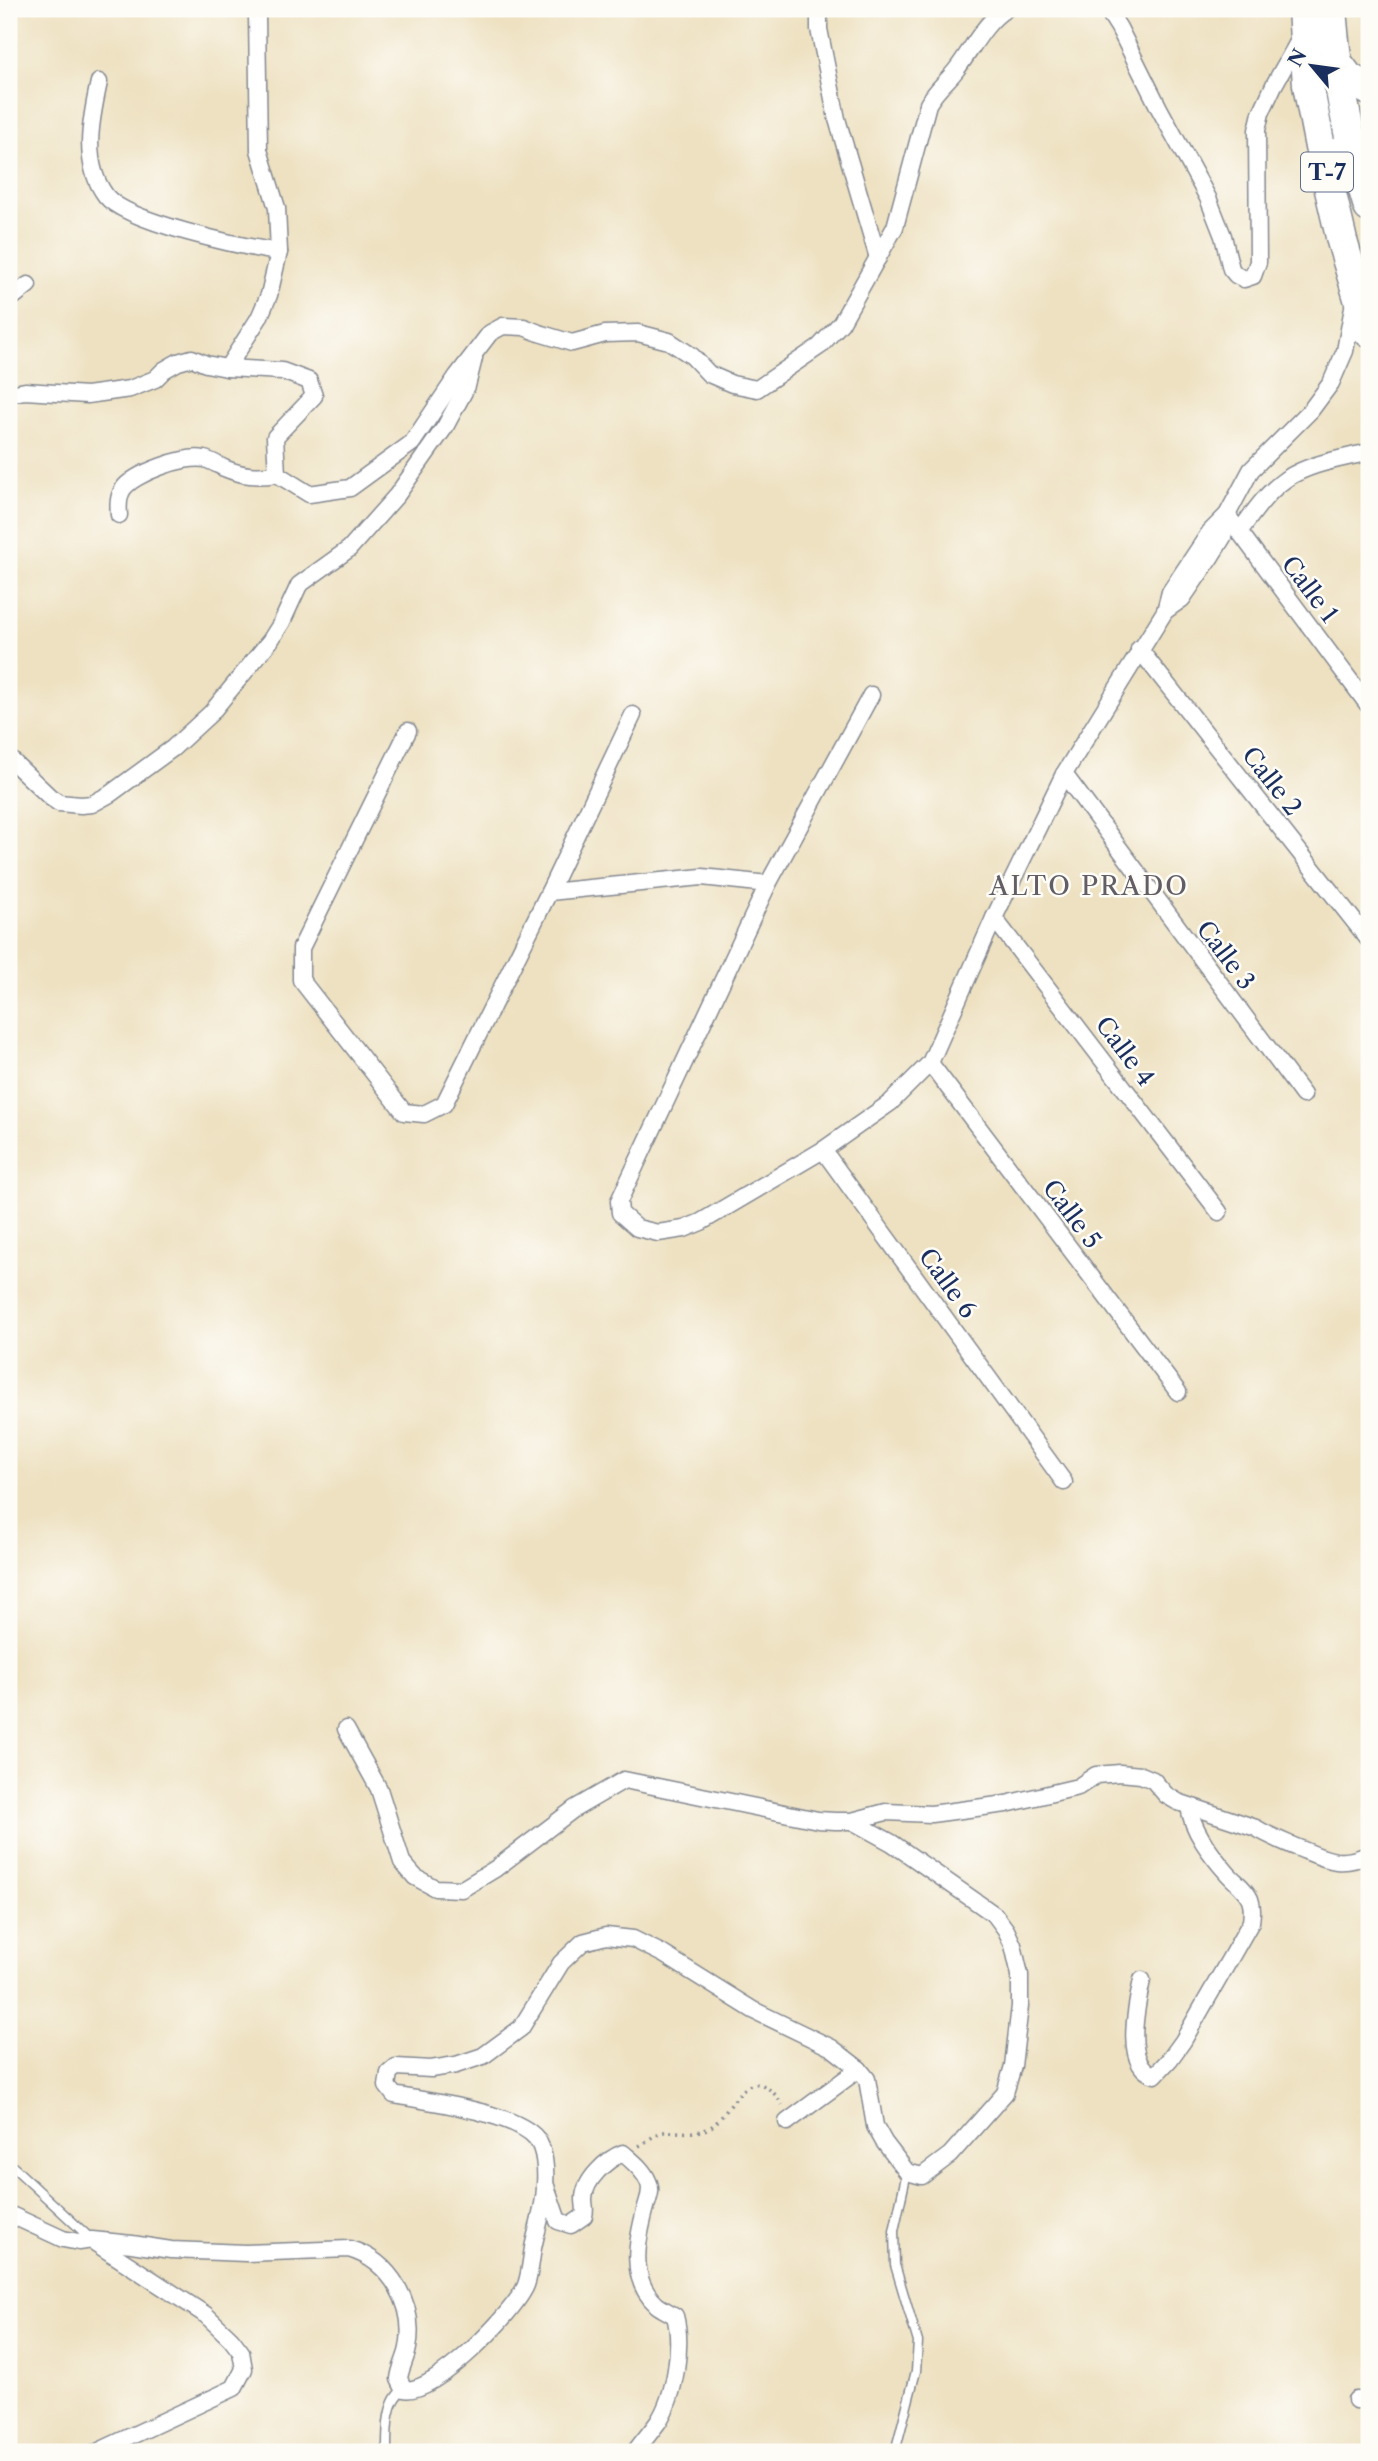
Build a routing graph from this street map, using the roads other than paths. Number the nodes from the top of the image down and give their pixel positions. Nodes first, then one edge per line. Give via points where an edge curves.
1 (255, 9) edge
2 (819, 9) edge
3 (1006, 9) edge
4 (1107, 9) edge
5 (1331, 9) edge
6 (1304, 20) edge
7 (1336, 61) junction
8 (99, 82) dead end
9 (1369, 90) edge
10 (1360, 141) edge
11 (1320, 147) junction
12 (1364, 173) edge
13 (1330, 184) junction
14 (1369, 207) edge
15 (279, 251) junction
16 (878, 258) junction
17 (28, 285) dead end
18 (1356, 289) junction
19 (9, 300) edge
20 (1369, 332) edge
21 (475, 352) junction
22 (227, 368) junction
23 (9, 394) edge
24 (1369, 452) edge
25 (277, 474) junction
26 (118, 515) dead end
27 (1227, 515) junction
28 (1239, 532) junction
29 (1139, 649) junction
30 (871, 695) dead end
31 (1369, 706) edge
32 (633, 715) dead end
33 (408, 731) dead end
34 (9, 758) edge
35 (1064, 774) junction
36 (768, 884) junction
37 (549, 892) junction
38 (994, 918) junction
39 (1369, 940) edge
40 (930, 1063) junction
41 (1303, 1095) dead end
42 (823, 1150) junction
43 (1220, 1212) dead end
44 (1178, 1392) dead end
45 (1369, 1428) edge
46 (1369, 1438) edge
47 (1064, 1482) dead end
48 (346, 1728) dead end
49 (1189, 1806) junction
50 (852, 1821) junction
51 (1369, 1854) edge
52 (1142, 1980) dead end
53 (859, 2069) junction
54 (793, 2118) road end
55 (9, 2163) edge
56 (907, 2172) junction
57 (545, 2186) junction
58 (9, 2214) edge
59 (92, 2240) junction
60 (404, 2389) junction
61 (97, 2452) edge
62 (387, 2452) edge
63 (635, 2452) edge
64 (895, 2452) edge

1 - 15 street via 259,150 277,208
2 - 16 street via 837,119
3 - 16 street via 937,87 928,104 895,227
4 - 6 street via 1208,198 1231,269 1244,279 1253,276 1258,262 1257,130
5 - 7 highway, T-7
6 - 11 highway, T-7 via 1308,85
7 - 9 highway via 1348,77
7 - 10 highway, T-7
8 - 15 street via 89,143 96,177 115,205 192,233
10 - 11 street, T-7
10 - 12 highway, T-7
11 - 13 highway, T-7
12 - 13 street
12 - 14 highway, T-7
13 - 18 highway, T-7
15 - 22 street via 259,318
16 - 21 street via 841,323 820,346 757,389 709,374 669,341 638,333 605,334 572,343 524,327 503,326 490,333
17 - 19 street
18 - 20 highway, T-7
18 - 27 street via 1348,342 1331,383 1311,410 1251,470
21 - 25 street via 411,443 351,488 309,494
21 - 34 street via 457,406 397,495 349,549 299,585 270,641 211,713 173,748 110,794 80,805 59,803
22 - 23 street via 192,358 130,389 86,395
22 - 25 street via 282,371 309,381 314,396 275,437
24 - 28 street via 1307,468 1286,479
25 - 26 street via 236,473 202,458 179,462 147,472 124,487
27 - 28 street, Calle 1
27 - 29 street via 1196,552
28 - 31 street, Calle 1
29 - 35 street
29 - 39 street, Calle 2
30 - 36 street
32 - 37 street
33 - 37 street via 301,948 301,981 404,1112 424,1114 444,1104
35 - 38 street
35 - 41 street, Calle 3
36 - 37 street via 702,877
36 - 42 street via 623,1190 620,1213 636,1228 647,1231 684,1229
38 - 40 street
38 - 43 street, Calle 4
40 - 42 street via 890,1103
40 - 44 street, Calle 5
42 - 47 street, Calle 6
45 - 46 lane
48 - 50 street via 379,1789 402,1862 415,1877 435,1888 462,1889 574,1809 624,1780 818,1820
49 - 50 street via 1171,1799 1153,1780 1120,1773 1096,1775 1078,1787 1006,1804 931,1814 886,1812
49 - 51 street via 1256,1828 1323,1860 1345,1862
49 - 52 street via 1211,1853 1247,1893 1252,1913 1249,1926 1183,2041 1155,2075 1141,2066 1135,2052
50 - 56 street via 892,1843 995,1915 1013,1945 1020,1975 1013,2066 1005,2093 950,2155 922,2176
53 - 54 street
53 - 56 street via 867,2079 875,2126
53 - 57 street via 832,2048 753,2010 633,1940 606,1936 583,1942 561,1963 521,2028 484,2056 431,2069 396,2067 389,2073 387,2086 394,2095 494,2116 522,2127 537,2139
55 - 59 lane
56 - 64 lane via 894,2231 895,2265 918,2342 916,2371
57 - 60 street via 526,2286 497,2326 463,2358 421,2388
57 - 63 street via 558,2221 571,2225 584,2216 586,2190 615,2155 623,2153 650,2187 637,2250 642,2285 655,2303 675,2316 678,2365 664,2411
58 - 59 street via 63,2239
59 - 60 street via 171,2250 360,2252 381,2266 406,2305 409,2346 399,2379
59 - 61 street via 205,2315 241,2352 244,2369 234,2388
60 - 62 lane via 393,2398

